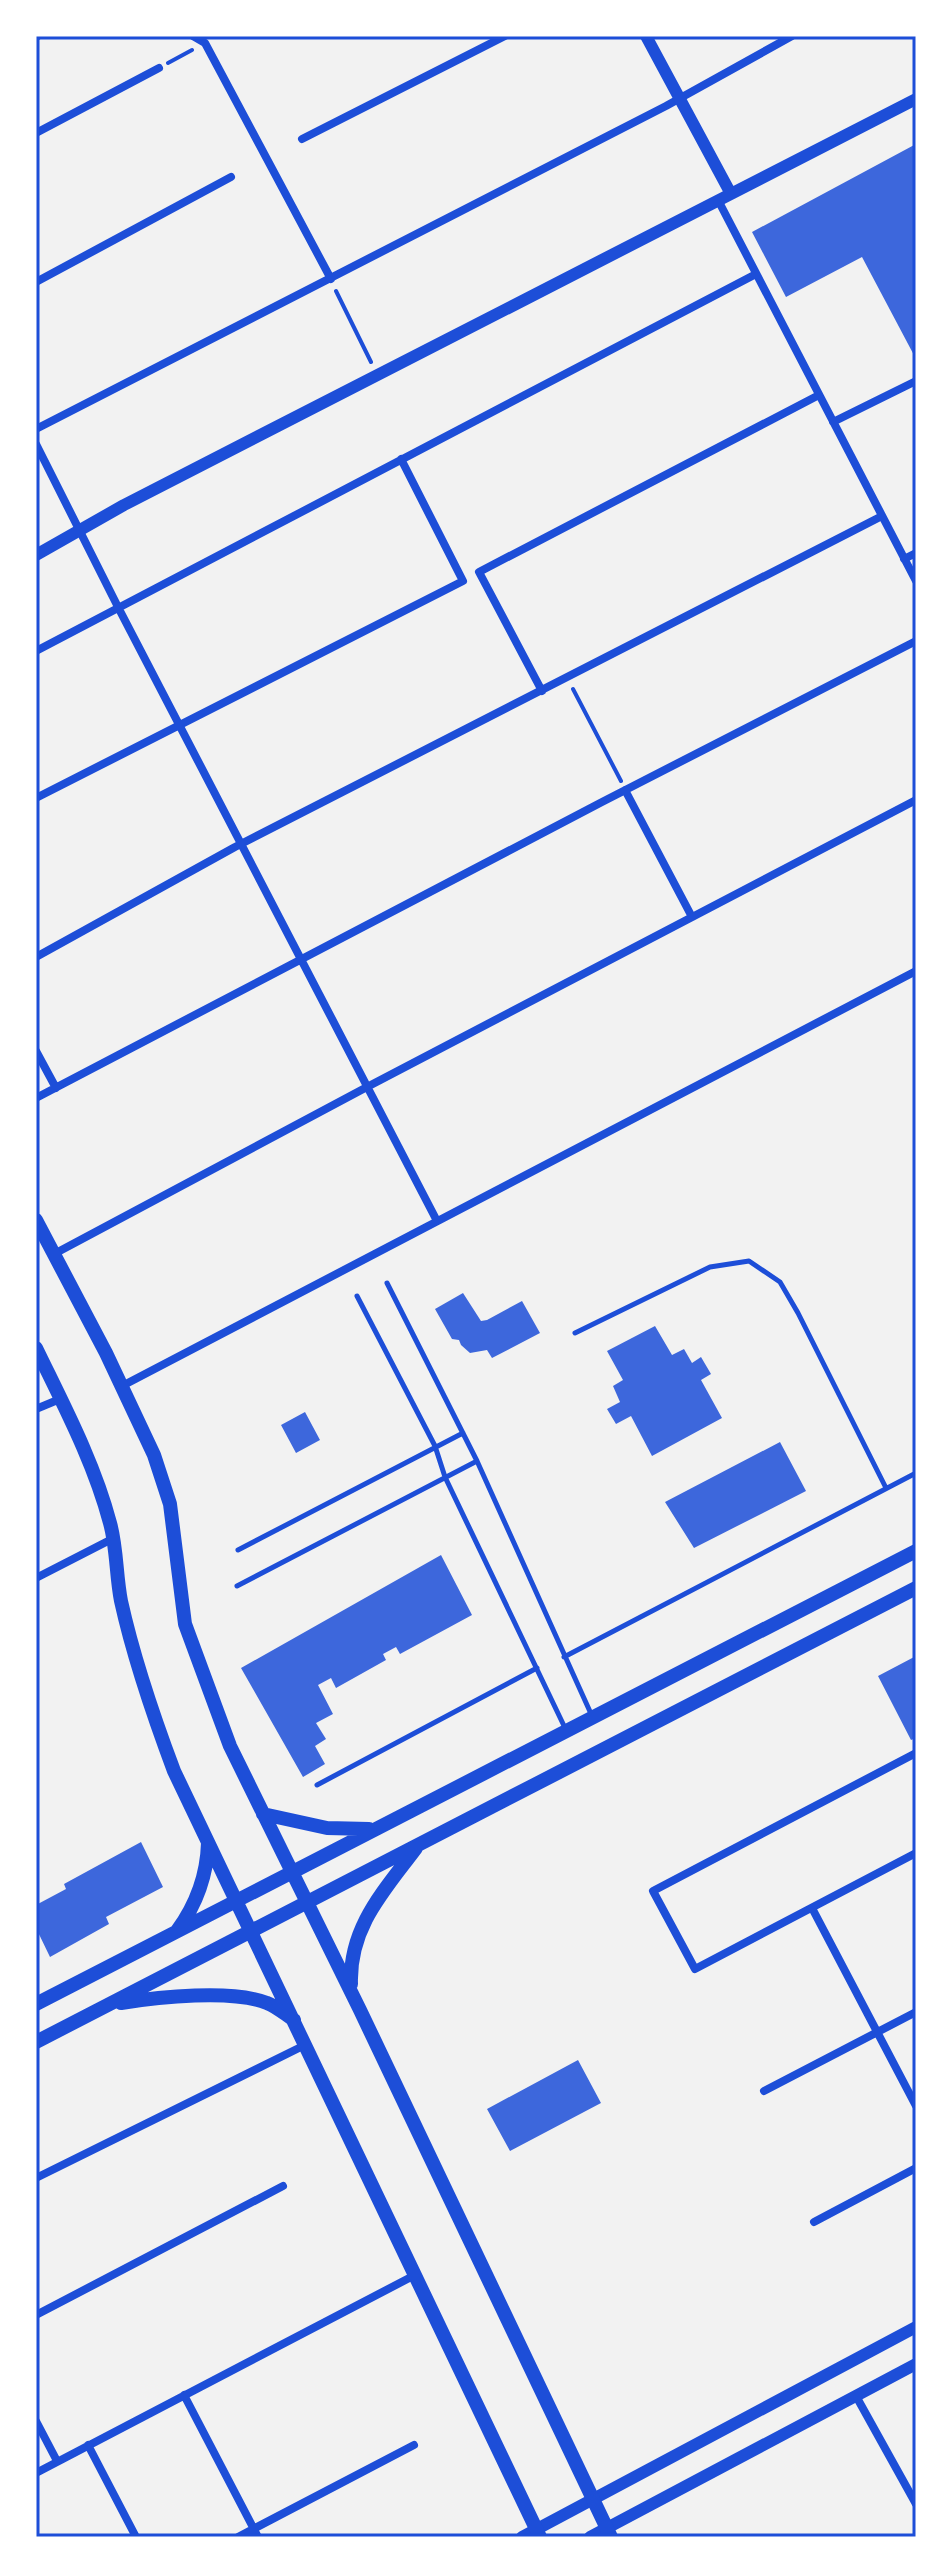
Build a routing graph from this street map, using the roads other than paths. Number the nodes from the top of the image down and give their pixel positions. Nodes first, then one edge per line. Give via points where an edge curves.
1 (193, 36) edge
2 (505, 36) edge
3 (646, 36) edge
4 (792, 36) edge
5 (159, 68) road end
6 (682, 98) junction
7 (916, 99) edge
8 (36, 133) edge
9 (302, 139) dead end
10 (231, 177) dead end
11 (731, 194) junction
12 (718, 200) junction
13 (756, 274) junction
14 (331, 279) junction
15 (36, 282) edge
16 (916, 381) edge
17 (819, 395) junction
18 (833, 422) junction
19 (36, 429) edge
20 (36, 444) edge
21 (401, 459) junction
22 (882, 516) junction
23 (80, 530) junction
24 (916, 553) edge
25 (36, 555) edge
26 (904, 559) junction
27 (916, 581) edge
28 (119, 609) junction
29 (916, 641) edge
30 (36, 651) edge
31 (542, 691) junction
32 (180, 726) junction
33 (625, 790) junction
34 (36, 798) edge
35 (916, 800) edge
36 (238, 846) junction
37 (692, 917) junction
38 (36, 957) edge
39 (301, 960) junction
40 (916, 971) edge
41 (36, 1051) edge
42 (367, 1087) junction
43 (56, 1088) junction
44 (36, 1098) edge
45 (36, 1220) edge
46 (437, 1221) junction
47 (54, 1254) junction
48 (387, 1283) dead end
49 (357, 1296) dead end
50 (575, 1333) dead end
51 (36, 1348) edge
52 (122, 1386) junction
53 (60, 1399) junction
54 (36, 1409) edge
55 (463, 1433) junction
56 (435, 1446) junction
57 (477, 1461) junction
58 (916, 1473) edge
59 (445, 1477) junction
60 (886, 1488) junction
61 (112, 1539) junction
62 (238, 1550) dead end
63 (916, 1551) edge
64 (36, 1578) edge
65 (237, 1586) dead end
66 (916, 1588) edge
67 (564, 1657) junction
68 (537, 1668) junction
69 (593, 1717) junction
70 (567, 1731) junction
71 (916, 1753) edge
72 (317, 1785) dead end
73 (263, 1814) junction
74 (378, 1828) junction
75 (209, 1843) junction
76 (419, 1845) junction
77 (916, 1853) edge
78 (292, 1872) junction
79 (237, 1901) junction
80 (307, 1902) junction
81 (812, 1908) junction
82 (251, 1931) junction
83 (175, 1932) junction
84 (351, 1992) junction
85 (36, 2004) edge
86 (105, 2006) junction
87 (916, 2012) edge
88 (294, 2020) junction
89 (877, 2032) junction
90 (36, 2042) edge
91 (306, 2045) junction
92 (764, 2091) dead end
93 (916, 2106) edge
94 (916, 2168) edge
95 (36, 2178) edge
96 (283, 2186) dead end
97 (814, 2222) dead end
98 (415, 2275) junction
99 (36, 2315) edge
100 (916, 2327) edge
101 (916, 2364) edge
102 (184, 2395) junction
103 (856, 2396) junction
104 (36, 2421) edge
105 (88, 2445) junction
106 (414, 2445) dead end
107 (57, 2461) junction
108 (36, 2473) edge
109 (593, 2500) junction
110 (916, 2504) edge
111 (609, 2532) edge
112 (256, 2533) edge
113 (538, 2533) edge
114 (136, 2537) edge
115 (238, 2537) edge
116 (522, 2537) edge
117 (590, 2537) edge

1 - 14 street via 205,43
2 - 9 street
3 - 6 street
4 - 6 street
5 - 8 street
6 - 11 street
6 - 14 street
7 - 11 street
10 - 15 street
11 - 12 street
12 - 13 street
12 - 23 street
13 - 17 street
13 - 21 street
14 - 19 street
16 - 18 street
17 - 18 street
17 - 31 street via 479,572
18 - 22 street
20 - 23 street
21 - 28 street
21 - 32 street via 463,581
22 - 26 street
22 - 31 street
23 - 25 street
23 - 28 street
24 - 26 street
26 - 27 street
28 - 30 street
28 - 32 street
29 - 33 street
31 - 36 street
32 - 34 street
32 - 36 street
33 - 37 street
33 - 39 street
35 - 37 street
36 - 38 street
36 - 39 street
37 - 42 street
39 - 42 street
39 - 43 street
40 - 46 street
41 - 43 street
42 - 46 street
42 - 47 street
43 - 44 street
45 - 47 main road
46 - 52 street
47 - 52 main road
48 - 55 lane
49 - 56 lane
50 - 60 lane via 710,1267 749,1261 780,1282
51 - 53 main road
52 - 73 main road via 170,1504 185,1624 230,1746
53 - 54 street
53 - 61 main road via 98,1482
55 - 56 lane
55 - 57 lane
56 - 59 lane
56 - 62 lane
57 - 59 lane
57 - 67 lane
58 - 60 lane
59 - 65 lane
59 - 68 lane
60 - 67 lane
61 - 64 street
61 - 75 main road via 145,1694
63 - 69 main road
66 - 76 main road
67 - 69 lane
68 - 70 lane
68 - 72 lane
69 - 70 main road
70 - 74 main road
71 - 81 street via 653,1891 695,1969
73 - 74 main road via 327,1828
73 - 78 main road
74 - 78 main road
75 - 79 main road
75 - 83 main road via 198,1893
76 - 80 main road
76 - 84 main road via 358,1932 350,1961
77 - 81 street
78 - 79 main road
78 - 80 main road
79 - 82 main road
79 - 83 main road
80 - 82 main road
80 - 84 main road
81 - 89 street
82 - 86 main road
82 - 88 main road
83 - 85 main road
84 - 109 main road
86 - 88 main road via 218,1995 267,2002
86 - 90 main road
87 - 89 street
88 - 91 main road
89 - 92 street
89 - 93 street
91 - 95 street
91 - 98 main road
94 - 97 street
96 - 99 street
98 - 102 street
98 - 113 main road
100 - 109 street
101 - 103 street
102 - 105 street
102 - 112 street
103 - 110 street
103 - 111 street
104 - 107 street
105 - 107 street
105 - 114 street
106 - 112 street
107 - 108 street
109 - 111 main road
109 - 113 street
111 - 117 street
112 - 115 street
113 - 116 street

